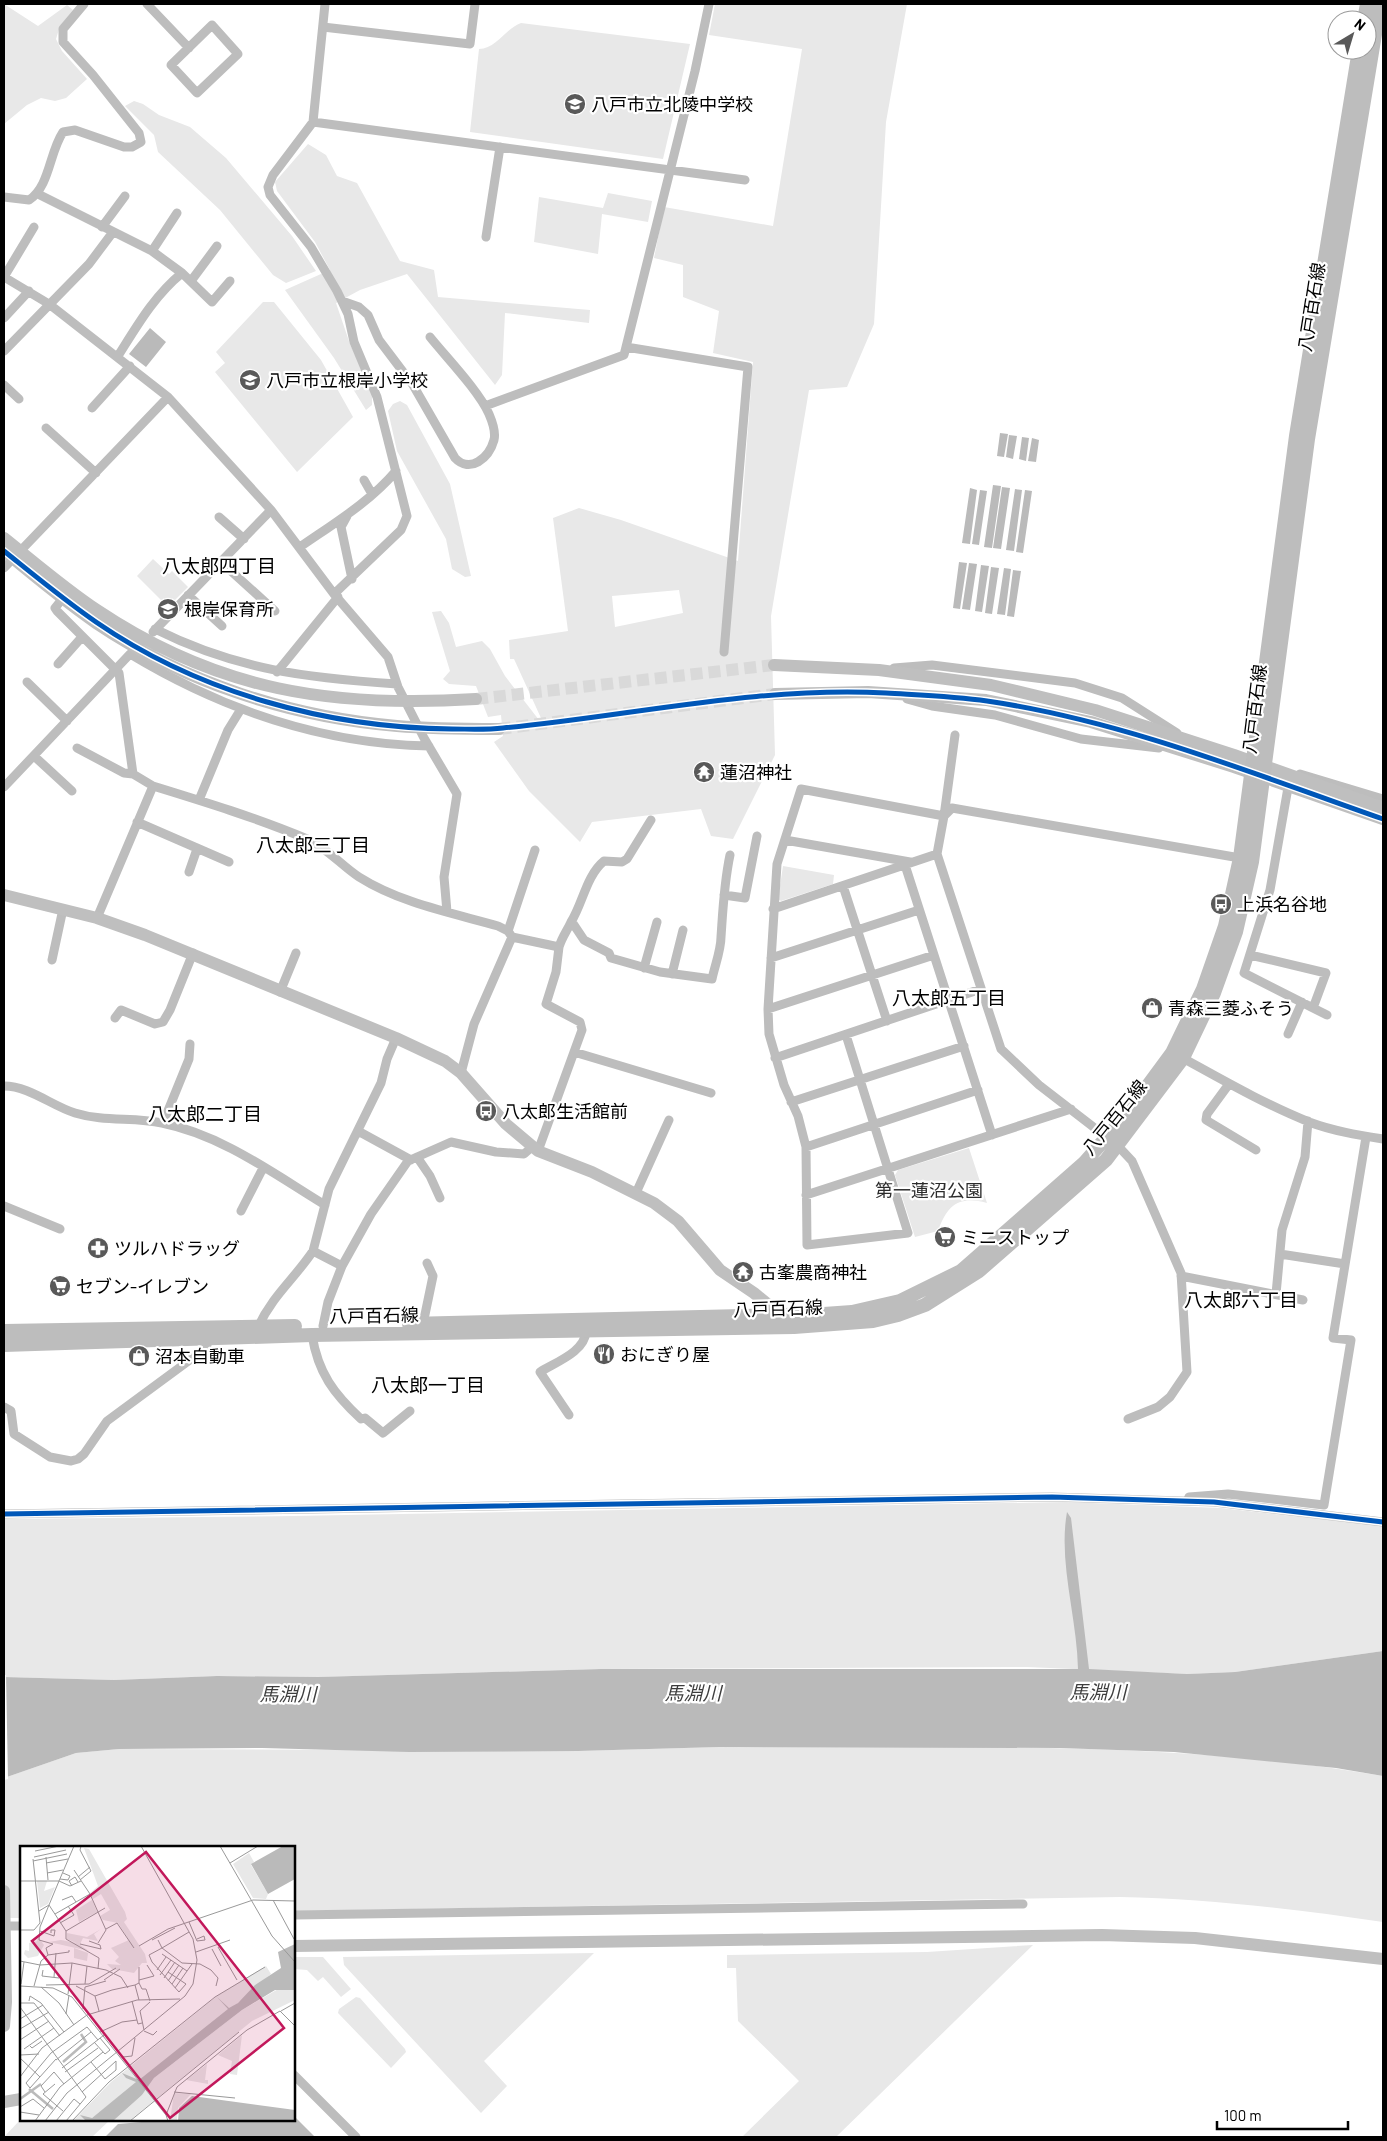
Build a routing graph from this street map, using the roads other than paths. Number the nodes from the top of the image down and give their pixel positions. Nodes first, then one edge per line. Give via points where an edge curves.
1 (84, 4) edge
2 (147, 4) edge
3 (325, 4) edge
4 (474, 4) edge
5 (710, 4) edge
6 (1380, 4) edge
7 (323, 26) junction
8 (189, 48) junction
9 (1357, 60) edge
10 (313, 122) junction
11 (500, 147) junction
12 (670, 169) junction
13 (745, 180) dead end
14 (38, 194) junction
15 (125, 196) dead end
16 (4, 197) edge
17 (177, 213) dead end
18 (34, 227) dead end
19 (102, 227) junction
20 (113, 232) junction
21 (486, 237) dead end
22 (217, 246) dead end
23 (152, 251) junction
24 (182, 273) junction
25 (5, 280) edge
26 (191, 281) junction
27 (230, 281) dead end
28 (29, 291) junction
29 (342, 301) junction
30 (49, 304) junction
31 (4, 318) edge
32 (430, 337) dead end
33 (626, 347) junction
34 (4, 351) edge
35 (118, 356) junction
36 (130, 366) junction
37 (4, 385) edge
38 (168, 397) junction
39 (19, 399) dead end
40 (485, 406) junction
41 (92, 408) dead end
42 (46, 428) dead end
43 (396, 471) junction
44 (96, 473) junction
45 (364, 480) dead end
46 (372, 494) junction
47 (271, 510) junction
48 (347, 515) junction
49 (219, 517) dead end
50 (4, 538) edge
51 (244, 539) junction
52 (300, 547) junction
53 (10, 557) edge
54 (221, 562) junction
55 (352, 579) junction
56 (188, 596) junction
57 (336, 596) junction
58 (63, 598) junction
59 (275, 611) dead end
60 (222, 626) dead end
61 (155, 629) junction
62 (82, 637) junction
63 (146, 639) junction
64 (724, 652) dead end
65 (58, 664) dead end
66 (774, 665) tunnel mouth
67 (117, 670) junction
68 (879, 670) junction
69 (277, 672) junction
70 (27, 682) dead end
71 (397, 684) junction
72 (889, 693) junction
73 (775, 694) tunnel mouth
74 (476, 699) tunnel mouth
75 (1138, 707) junction
76 (241, 709) junction
77 (1093, 716) junction
78 (67, 721) junction
79 (499, 729) tunnel mouth
80 (956, 735) dead end
81 (1126, 745) junction
82 (429, 746) junction
83 (77, 748) dead end
84 (1214, 755) junction
85 (34, 756) junction
86 (1250, 767) junction
87 (1264, 772) junction
88 (1292, 772) junction
89 (133, 774) junction
90 (4, 786) edge
91 (153, 786) junction
92 (1288, 788) junction
93 (72, 790) dead end
94 (1383, 799) edge
95 (199, 800) junction
96 (1383, 808) edge
97 (944, 816) junction
98 (1383, 819) edge
99 (652, 820) dead end
100 (137, 822) junction
101 (1383, 823) edge
102 (757, 836) dead end
103 (785, 840) junction
104 (197, 849) junction
105 (535, 850) dead end
106 (937, 854) junction
107 (730, 855) dead end
108 (1240, 858) junction
109 (229, 862) dead end
110 (909, 864) junction
111 (189, 872) dead end
112 (842, 886) junction
113 (4, 895) edge
114 (724, 896) junction
115 (63, 909) junction
116 (773, 909) junction
117 (919, 910) junction
118 (446, 912) junction
119 (97, 918) junction
120 (572, 922) junction
121 (657, 922) dead end
122 (683, 930) dead end
123 (857, 930) junction
124 (510, 934) junction
125 (559, 946) junction
126 (296, 952) dead end
127 (193, 953) junction
128 (934, 955) junction
129 (1250, 955) junction
130 (771, 958) junction
131 (52, 960) dead end
132 (644, 968) junction
133 (672, 974) junction
134 (872, 976) junction
135 (981, 989) junction
136 (280, 992) junction
137 (948, 1000) junction
138 (1302, 1002) junction
139 (1313, 1008) junction
140 (768, 1009) junction
141 (1327, 1014) dead end
142 (115, 1018) dead end
143 (887, 1021) junction
144 (1288, 1034) dead end
145 (846, 1035) junction
146 (396, 1038) junction
147 (190, 1044) dead end
148 (964, 1046) junction
149 (574, 1052) junction
150 (1177, 1055) junction
151 (775, 1058) junction
152 (461, 1074) junction
153 (860, 1080) junction
154 (1229, 1084) junction
155 (4, 1086) edge
156 (978, 1090) junction
157 (710, 1093) dead end
158 (791, 1102) junction
159 (1071, 1109) junction
160 (669, 1120) dead end
161 (1308, 1122) junction
162 (163, 1123) junction
163 (875, 1124) junction
164 (358, 1131) junction
165 (992, 1135) junction
166 (1366, 1137) junction
167 (1383, 1140) edge
168 (1113, 1142) junction
169 (806, 1147) junction
170 (535, 1149) junction
171 (1256, 1150) dead end
172 (414, 1158) junction
173 (264, 1168) junction
174 (889, 1170) junction
175 (636, 1193) junction
176 (806, 1195) junction
177 (440, 1198) dead end
178 (325, 1205) junction
179 (4, 1206) edge
180 (241, 1211) dead end
181 (60, 1229) dead end
182 (313, 1250) junction
183 (1280, 1254) junction
184 (427, 1263) dead end
185 (1345, 1264) junction
186 (342, 1266) junction
187 (1181, 1276) junction
188 (1276, 1294) junction
189 (1303, 1300) dead end
190 (783, 1316) junction
191 (423, 1324) junction
192 (258, 1327) junction
193 (794, 1327) junction
194 (4, 1331) edge
195 (317, 1331) junction
196 (586, 1331) junction
197 (208, 1338) junction
198 (4, 1345) edge
199 (4, 1407) edge
200 (410, 1411) dead end
201 (569, 1415) dead end
202 (1128, 1419) dead end
203 (1167, 1501) junction
204 (4, 1514) edge
205 (1383, 1522) edge
206 (4, 1891) edge
207 (1023, 1904) dead end
208 (295, 1915) edge
209 (4, 1924) edge
210 (20, 1926) edge
211 (295, 1946) edge
212 (1383, 1959) edge
213 (4, 2026) edge
214 (295, 2076) edge
215 (20, 2099) edge
216 (4, 2102) edge
217 (356, 2137) edge

1 - 14 street via 63,28 63,42 94,75 142,138 138,144 124,147 75,130 62,132
2 - 8 street
3 - 7 street
4 - 7 street via 470,44
5 - 12 street
6 - 87 main road, 八戸百石線 via 1308,439
7 - 10 street
8 - 8 street via 171,65 197,93 238,54 212,26
9 - 86 main road, 八戸百石線 via 1296,436
10 - 11 street
10 - 29 street via 273,175 268,187 270,195 311,247
11 - 12 street
11 - 21 street
12 - 13 street
12 - 33 street
14 - 16 street via 29,200
14 - 19 street
15 - 19 street
17 - 23 street
18 - 25 street
19 - 20 street
20 - 23 street
20 - 30 street via 100,251
22 - 26 street
23 - 24 street
24 - 26 street
24 - 35 street via 149,306
25 - 28 street
26 - 27 street via 212,302
28 - 30 street
28 - 31 street
29 - 40 street via 359,307 368,315 380,340 413,385 455,458 465,466 479,462 494,438
29 - 43 street via 354,342 378,397
30 - 34 street
30 - 35 street
32 - 40 street
33 - 40 street via 624,355 617,359
33 - 64 street via 748,367
35 - 36 street
36 - 38 street
36 - 41 street
37 - 39 street
38 - 44 street
38 - 47 street
42 - 44 street
43 - 46 street
43 - 55 street via 407,516 401,530
44 - 53 street
45 - 46 street
46 - 48 street
47 - 51 street
47 - 52 street
48 - 52 street
48 - 55 street via 341,528
49 - 51 street
50 - 53 street
51 - 54 street
52 - 57 street
53 - 58 street
53 - 63 street
54 - 56 street
54 - 59 street
55 - 57 street
56 - 60 street
56 - 61 street
57 - 69 street
57 - 71 street via 388,657
58 - 62 street via 55,608
58 - 79 street via 104,628 195,677 257,700 334,718 397,726
61 - 63 street
61 - 69 street via 207,653
62 - 65 street
62 - 67 street
63 - 74 street via 180,657 296,693 390,702
66 - 68 street
67 - 76 street via 130,654 164,674
67 - 78 street
67 - 89 street
68 - 75 street via 932,665 1075,683 1098,689
68 - 77 street via 991,685
69 - 71 street via 337,681
70 - 78 street
71 - 82 street
72 - 73 street
72 - 77 street via 986,700
72 - 81 street via 932,706 995,715 1081,739
75 - 81 street
75 - 84 street
76 - 82 street via 340,738
76 - 95 street via 228,730
77 - 96 street via 1234,755
77 - 98 street
78 - 85 street
80 - 97 street
81 - 84 street
82 - 118 street via 458,794 444,876
83 - 89 street via 124,773
84 - 86 street
85 - 90 street
85 - 93 street
86 - 87 street
86 - 108 main road, 八戸百石線
87 - 88 street
87 - 92 street
87 - 150 main road, 八戸百石線 via 1252,862 1236,932 1214,993
88 - 92 street
88 - 94 street
89 - 91 street
91 - 95 street
91 - 100 street
92 - 101 street
92 - 129 street via 1270,890
95 - 118 street via 310,840 360,878 406,900
97 - 103 street via 801,789
97 - 106 street
97 - 108 street via 952,808
99 - 120 street via 627,859 622,862 604,861 599,866 584,891
100 - 104 street
100 - 119 street
102 - 114 street via 745,898
103 - 110 street
103 - 116 street via 777,864
104 - 109 street
104 - 111 street
105 - 124 street
106 - 110 street
106 - 135 street
107 - 114 street
108 - 150 main road, 八戸百石線 via 1225,926
110 - 112 street
110 - 117 street
112 - 116 street
112 - 123 street
113 - 115 street
114 - 133 street via 721,938 712,979
115 - 119 street
115 - 131 street
116 - 130 street
117 - 123 street
117 - 128 street
118 - 124 street
119 - 127 street
120 - 125 street via 562,935
120 - 132 street via 584,940 611,958
121 - 132 street
122 - 133 street
123 - 130 street
123 - 134 street
124 - 125 street
124 - 152 street via 474,1024
125 - 149 street via 556,972 546,1004 580,1022 582,1030
126 - 136 street
127 - 136 street
127 - 142 street via 163,1022 155,1024 121,1010
128 - 134 street
128 - 137 street
129 - 138 street via 1244,973
129 - 139 street via 1326,973
130 - 140 street
132 - 133 street
134 - 140 street
134 - 143 street
135 - 137 street
135 - 159 street via 1001,1049 1039,1085
136 - 146 street
137 - 143 street
137 - 148 street
138 - 139 street
138 - 144 street
139 - 141 street
140 - 151 street via 769,1034
143 - 145 street
145 - 151 street
145 - 153 street
146 - 152 street via 444,1061
146 - 164 street via 381,1083
147 - 162 street via 189,1059
148 - 153 street
148 - 156 street
149 - 157 street
149 - 170 street
150 - 154 street
150 - 168 main road, 八戸百石線
151 - 158 street
152 - 170 street via 500,1118
153 - 158 street
153 - 163 street
154 - 161 street
154 - 171 street via 1206,1120
155 - 162 street via 24,1090 56,1106 93,1118
156 - 163 street
156 - 165 street
158 - 169 street
159 - 165 street
159 - 168 street
160 - 175 street
161 - 166 street
161 - 183 street via 1305,1157 1282,1230
162 - 173 street via 230,1148
163 - 169 street
163 - 174 street
164 - 172 street
164 - 178 street via 337,1171
165 - 174 street
166 - 167 street
166 - 185 street
168 - 187 street via 1132,1161 1166,1234
168 - 190 main road, 八戸百石線 via 1084,1163 960,1271 922,1292 900,1302 852,1312
168 - 193 main road, 八戸百石線 via 1106,1160 1060,1202 979,1271 925,1305 873,1321
169 - 176 street
170 - 172 street via 524,1154 496,1152 451,1142
170 - 175 street
172 - 177 street via 430,1176
172 - 186 street via 408,1161 371,1214
173 - 178 street
173 - 180 street
174 - 176 street
174 - 176 street via 908,1233 806,1246
175 - 190 street via 678,1221 720,1270
178 - 182 street
179 - 181 street
182 - 186 street
182 - 192 street via 283,1285
183 - 185 street
183 - 188 street
184 - 191 street via 433,1276
185 - 203 street via 1333,1338 1351,1340 1324,1506 1228,1494
186 - 195 street
187 - 188 street
187 - 202 street via 1187,1372 1170,1398 1158,1407
188 - 189 street
190 - 191 main road, 八戸百石線
190 - 193 street
191 - 195 main road, 八戸百石線
192 - 194 main road, 八戸百石線
192 - 195 main road, 八戸百石線
193 - 196 main road, 八戸百石線
195 - 196 main road, 八戸百石線
195 - 197 main road, 八戸百石線
195 - 200 street via 327,1382 337,1397 361,1419 365,1418 383,1433
196 - 201 street via 586,1337 576,1350 540,1372
197 - 198 main road, 八戸百石線
197 - 199 street via 202,1351 107,1421 78,1459 70,1461 50,1457 21,1440 14,1434 11,1411
203 - 204 street via 1052,1497
203 - 205 street via 1214,1502
206 - 209 street
207 - 208 street
209 - 210 street
209 - 213 street
211 - 212 street via 1102,1935 1195,1938
214 - 217 street
215 - 216 street

